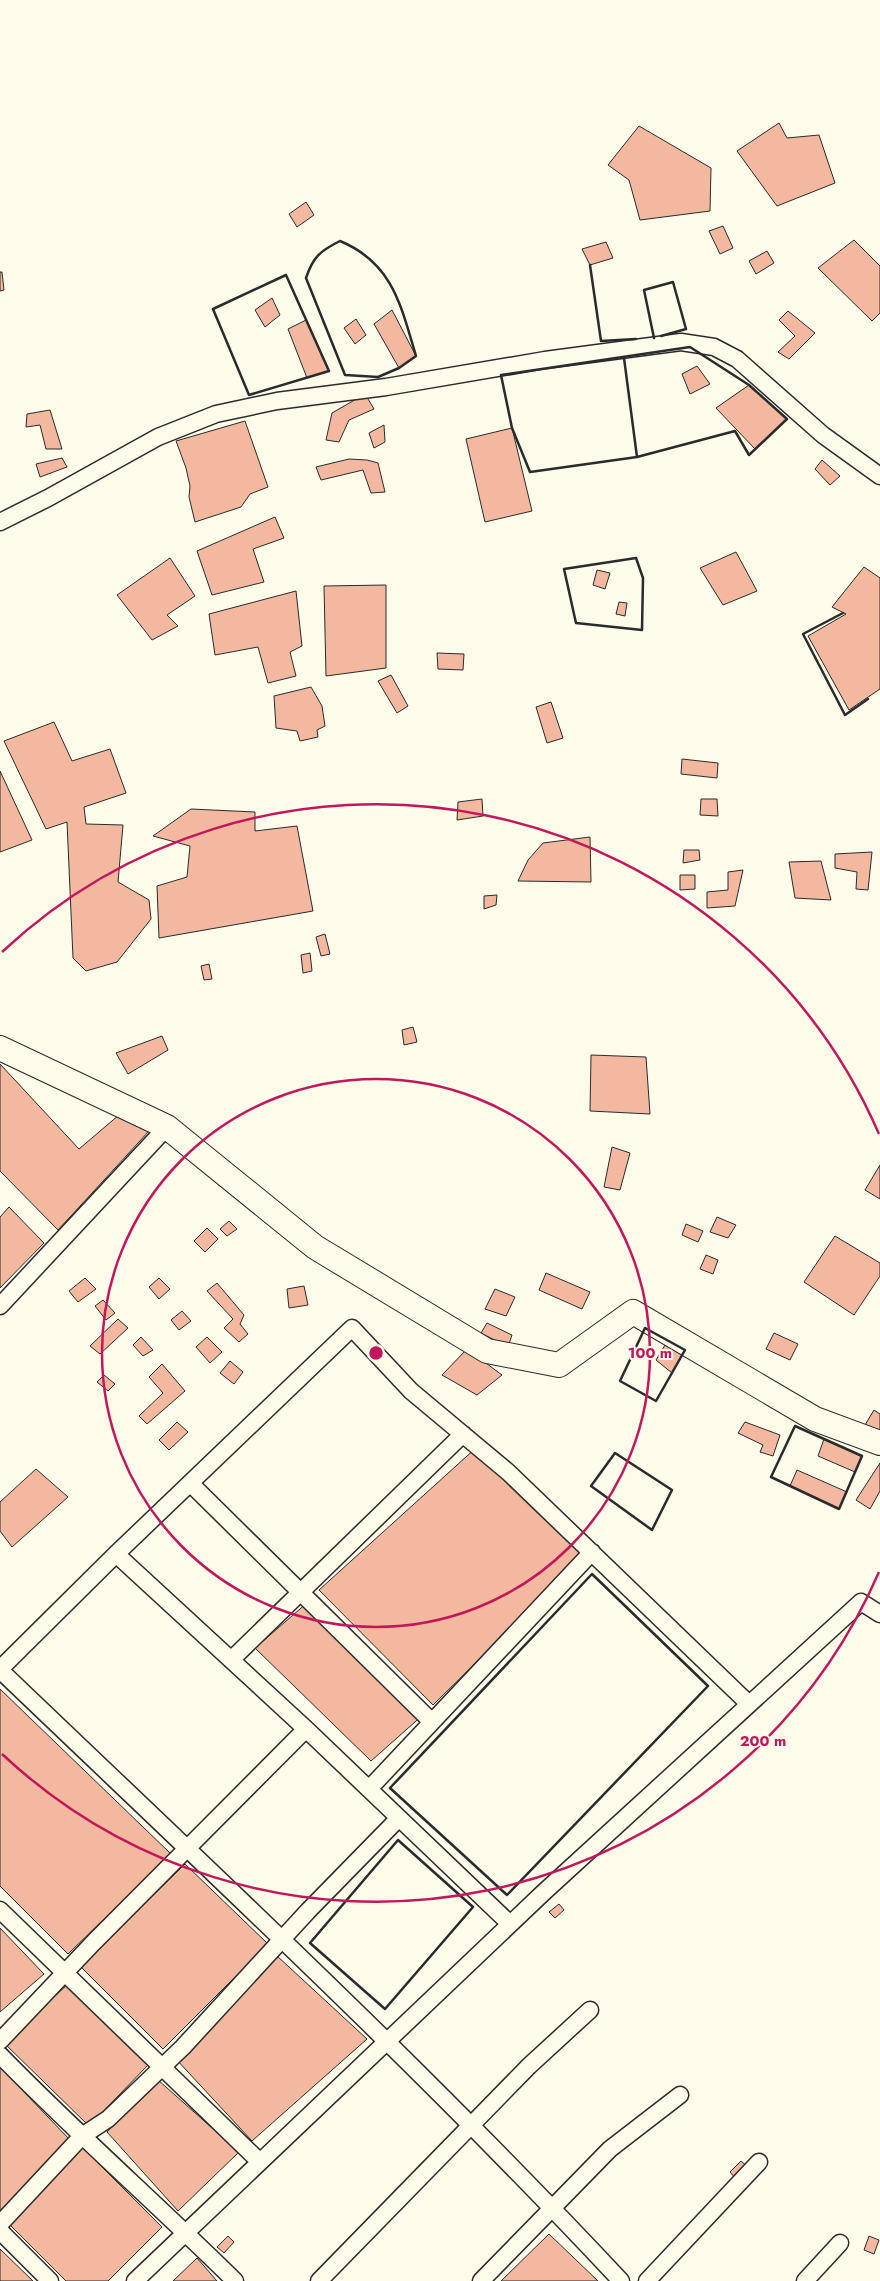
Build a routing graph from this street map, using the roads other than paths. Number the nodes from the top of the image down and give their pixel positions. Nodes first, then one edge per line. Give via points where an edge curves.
1 (880, 476) edge
2 (0, 522) edge
3 (0, 1048) edge
4 (167, 1127) junction
5 (0, 1306) edge
6 (463, 1434) junction
7 (880, 1443) edge
8 (190, 1484) junction
9 (592, 1552) junction
10 (116, 1554) junction
11 (300, 1592) junction
12 (880, 1614) edge
13 (231, 1660) junction
14 (0, 1670) edge
15 (749, 1704) junction
16 (432, 1722) junction
17 (306, 1729) junction
18 (369, 1789) junction
19 (399, 1818) junction
20 (187, 1849) junction
21 (0, 1910) edge
22 (510, 1924) junction
23 (282, 1941) junction
24 (65, 1972) junction
25 (590, 2010) dead end
26 (0, 2041) edge
27 (387, 2041) junction
28 (0, 2055) edge
29 (162, 2067) junction
30 (680, 2095) dead end
31 (471, 2125) junction
32 (82, 2136) junction
33 (260, 2162) junction
34 (759, 2162) dead end
35 (553, 2208) junction
36 (0, 2224) edge
37 (0, 2231) edge
38 (186, 2233) junction
39 (840, 2243) dead end
40 (50, 2281) edge
41 (135, 2281) edge
42 (235, 2281) edge
43 (319, 2281) edge
44 (481, 2281) edge
45 (621, 2281) edge
46 (647, 2281) edge
47 (805, 2281) edge

1 - 2 street via 823,435 736,359 714,347 681,342 545,360 386,387 277,400 224,412 158,437
3 - 4 street
4 - 5 street
4 - 7 street via 315,1247 487,1351 559,1365 633,1312 815,1419
6 - 8 street via 411,1391 352,1328
6 - 9 street
6 - 11 street
8 - 10 street
8 - 11 street
9 - 15 street
9 - 16 street
10 - 13 street
10 - 14 street
11 - 13 street
11 - 16 street
12 - 15 street via 861,1602
13 - 17 street
14 - 20 street
15 - 22 street
16 - 18 street
17 - 18 street
17 - 20 street
18 - 19 street
19 - 22 street
19 - 23 street
20 - 23 street
20 - 24 street
21 - 24 street
22 - 27 street
23 - 27 street
23 - 29 street
24 - 26 street
24 - 29 street
25 - 31 street
27 - 31 street
27 - 33 street
28 - 32 street
29 - 32 street via 108,2119
29 - 33 street
30 - 35 street via 610,2149
31 - 35 street
31 - 43 street
32 - 36 street
32 - 38 street
33 - 38 street
34 - 46 street
35 - 44 street
35 - 45 street
37 - 40 street
38 - 41 street
38 - 42 street
39 - 47 street

